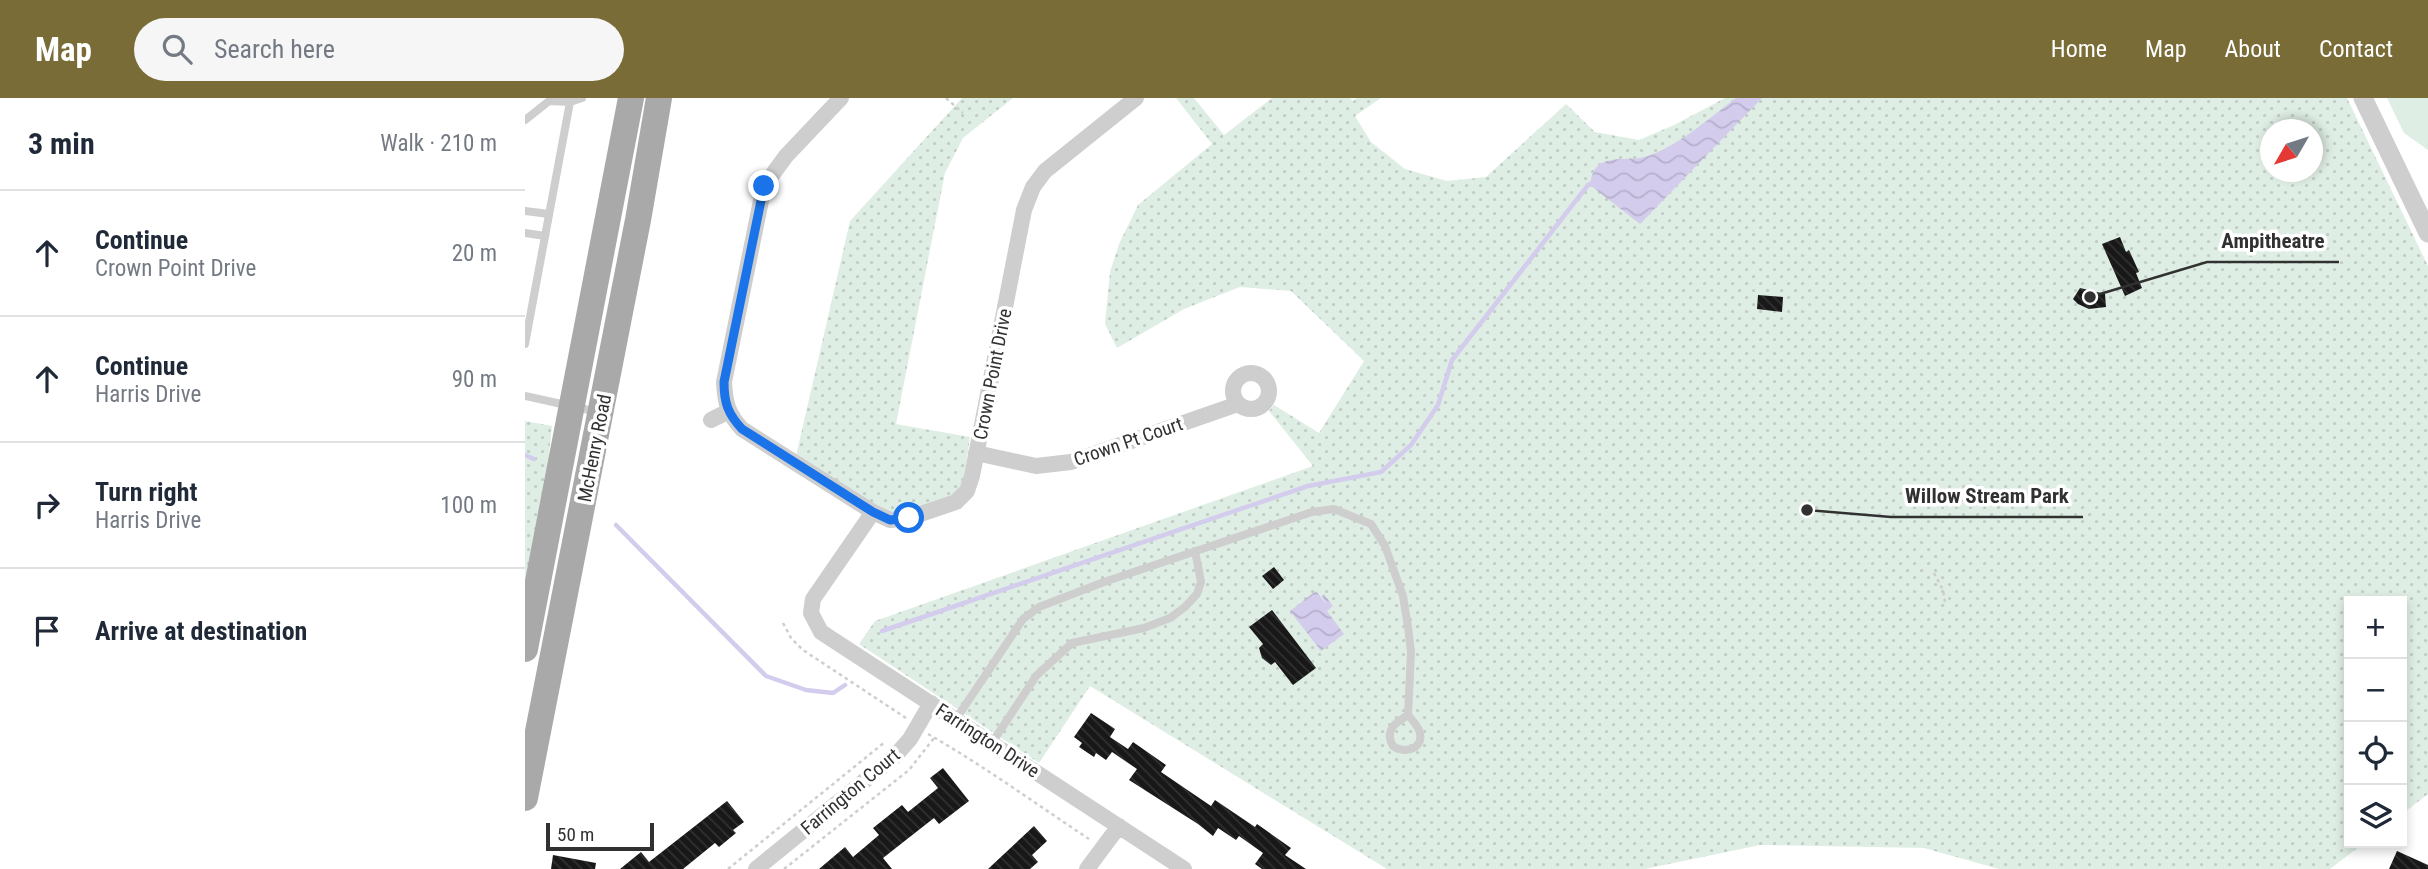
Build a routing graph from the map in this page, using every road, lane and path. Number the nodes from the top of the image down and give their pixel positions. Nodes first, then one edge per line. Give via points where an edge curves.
1 (582, 98) edge
2 (631, 98) edge
3 (659, 98) edge
4 (841, 98) edge
5 (946, 98) edge
6 (1136, 98) edge
7 (2363, 98) edge
8 (570, 100) edge
9 (963, 113) dead end
10 (525, 120) edge
11 (525, 211) edge
12 (549, 214) junction
13 (525, 233) edge
14 (2428, 233) edge
15 (545, 236) junction
16 (525, 344) edge
17 (525, 396) edge
18 (1238, 404) dead end
19 (572, 406) junction
20 (729, 411) junction
21 (601, 412) junction
22 (711, 421) dead end
23 (976, 453) junction
24 (873, 512) junction
25 (1195, 551) junction
26 (1934, 573) dead end
27 (1945, 602) dead end
28 (783, 623) dead end
29 (525, 649) edge
30 (931, 703) junction
31 (1408, 715) junction
32 (955, 719) junction
33 (911, 723) junction
34 (900, 726) dead end
35 (935, 738) junction
36 (888, 740) dead end
37 (992, 743) junction
38 (525, 798) edge
39 (1119, 826) junction
40 (1102, 848) junction
41 (728, 869) edge
42 (756, 869) edge
43 (785, 869) edge
44 (1087, 869) edge
45 (1184, 869) edge

1 - 8 lane
2 - 19 main road, McHenry Road
3 - 21 main road, McHenry Road
4 - 20 street via 764,186 724,382
5 - 9 path
6 - 23 street, Crown Point Drive via 1045,171 1033,187 1024,210
7 - 14 street
8 - 10 lane via 548,101
8 - 12 lane
11 - 12 lane
12 - 15 lane
13 - 15 lane
15 - 16 lane
17 - 19 lane
18 - 23 street, Crown Pt Court via 1071,462 1037,466
19 - 21 lane
19 - 29 main road, McHenry Road
20 - 22 street
20 - 24 street via 742,429
21 - 38 main road, McHenry Road
23 - 24 street, Crown Point Drive via 967,491 956,502 909,518 890,520
24 - 30 street, Farrington Drive via 813,599 811,613 821,632
25 - 31 lane via 1312,512 1334,509 1371,524 1385,546 1403,596 1411,652
25 - 32 lane via 1039,607 1023,620
25 - 37 lane via 1202,582 1185,607 1144,628 1072,643 1036,676
26 - 27 path
28 - 33 path via 803,650
30 - 32 street, Farrington Drive
30 - 33 street, Farrington Court
31 - 31 lane via 1389,733 1393,746 1402,751 1413,749 1420,741 1419,730
32 - 37 street, Farrington Drive
33 - 34 path
33 - 35 path
33 - 42 street, Farrington Court via 895,756
35 - 40 path
35 - 43 path via 909,770
36 - 41 path
37 - 39 street, Farrington Drive
39 - 40 street
39 - 45 street, Farrington Drive
40 - 44 street

